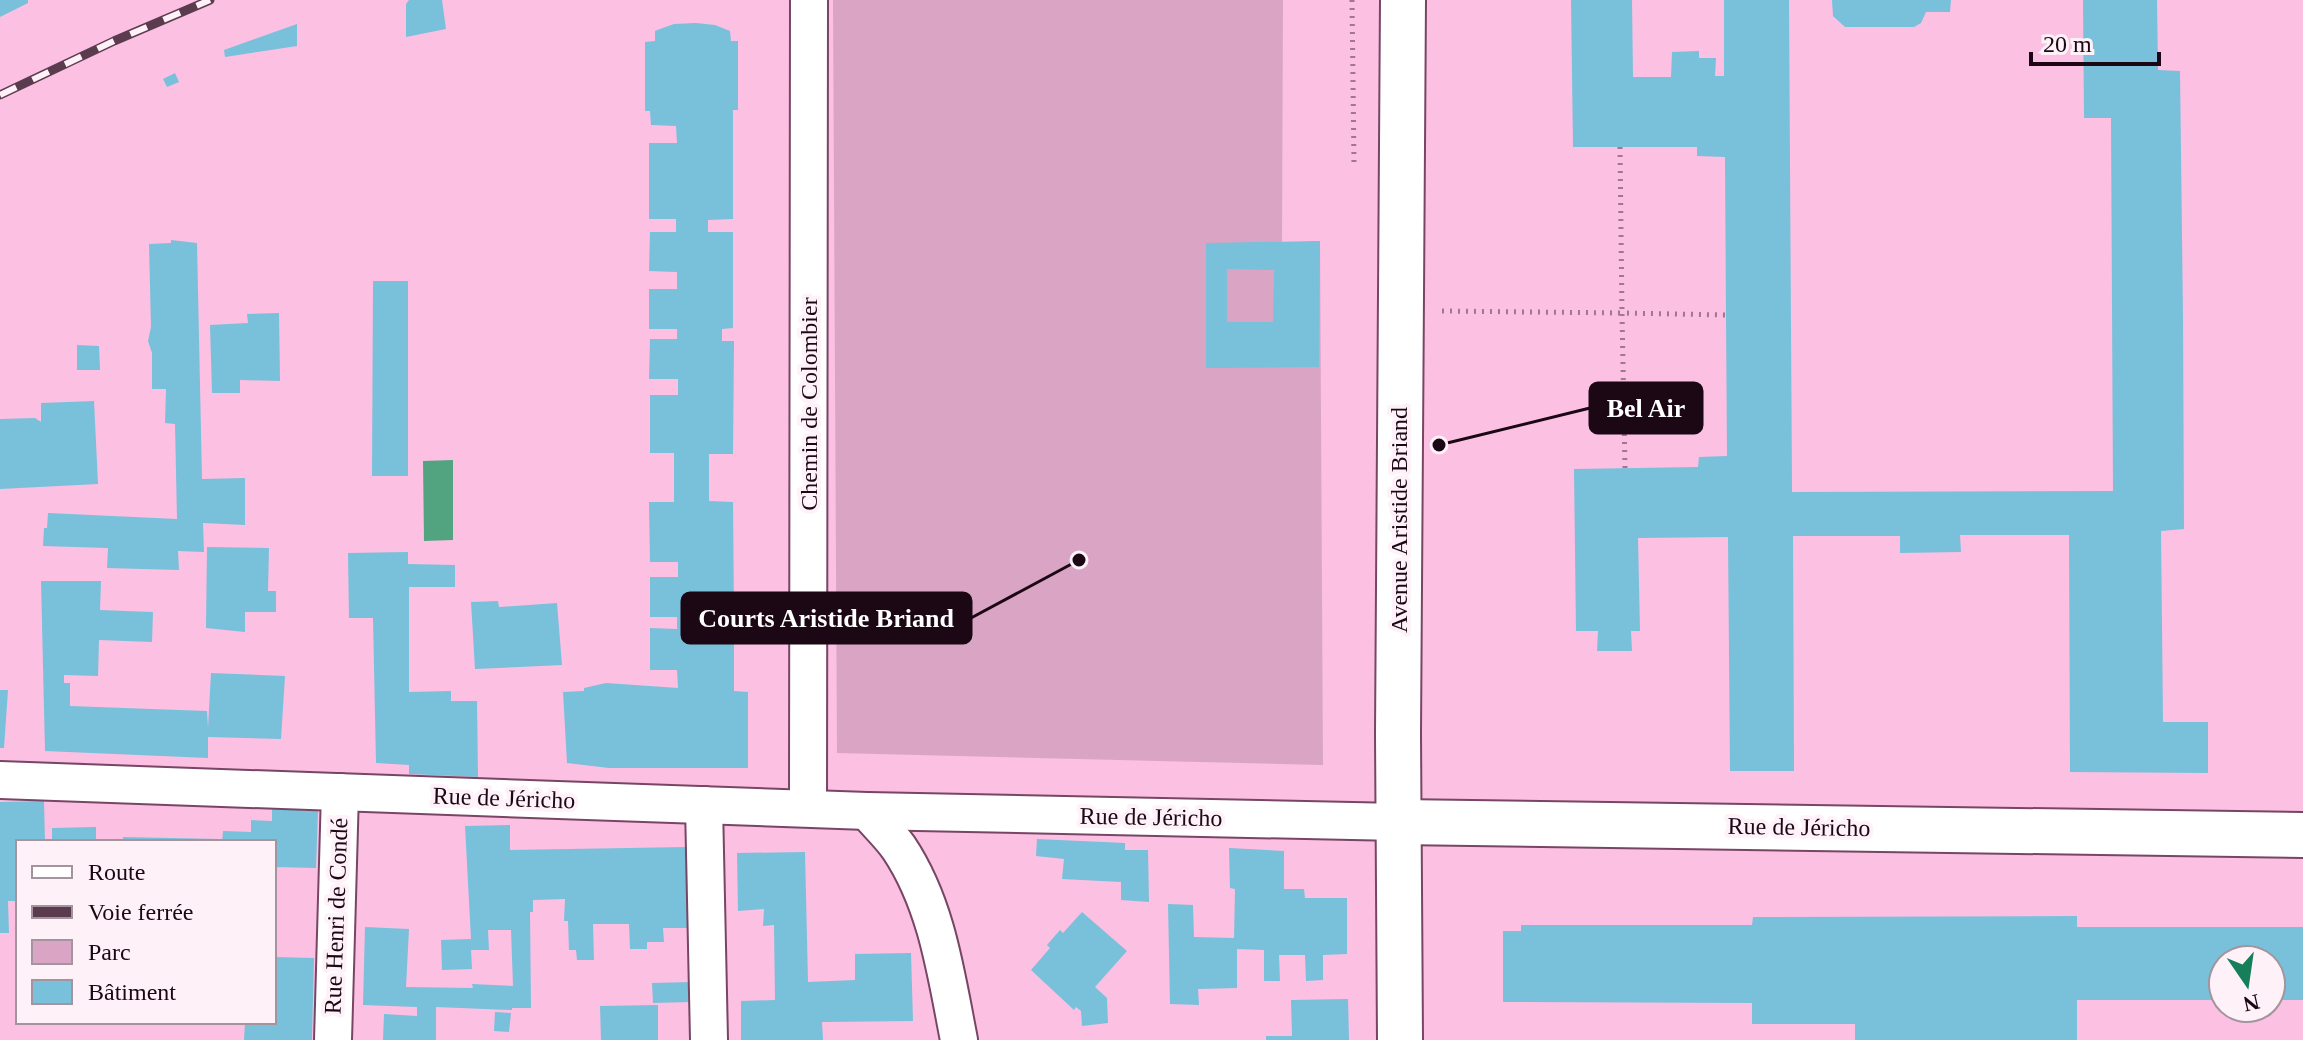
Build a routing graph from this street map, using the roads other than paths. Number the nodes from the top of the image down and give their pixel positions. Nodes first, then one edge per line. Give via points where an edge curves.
1 (809, 0) edge
2 (1403, 0) edge
3 (0, 780) edge
4 (340, 792) junction
5 (704, 805) junction
6 (808, 808) junction
7 (867, 811) junction
8 (1399, 822) junction
9 (2303, 835) edge
10 (333, 1040) edge
11 (709, 1040) edge
12 (959, 1040) edge
13 (1400, 1040) edge

1 - 6 street, Chemin de Colombier
2 - 8 street, Avenue Aristide Briand
3 - 4 street, Rue de Jéricho
4 - 5 street, Rue de Jéricho
4 - 10 street, Rue Henri de Condé
5 - 6 street, Rue de Jéricho
5 - 11 street
6 - 7 street, Rue de Jéricho
7 - 8 street, Rue de Jéricho
7 - 12 street via 898,847 938,933
8 - 9 street, Rue de Jéricho
8 - 13 street, Avenue Aristide Briand

